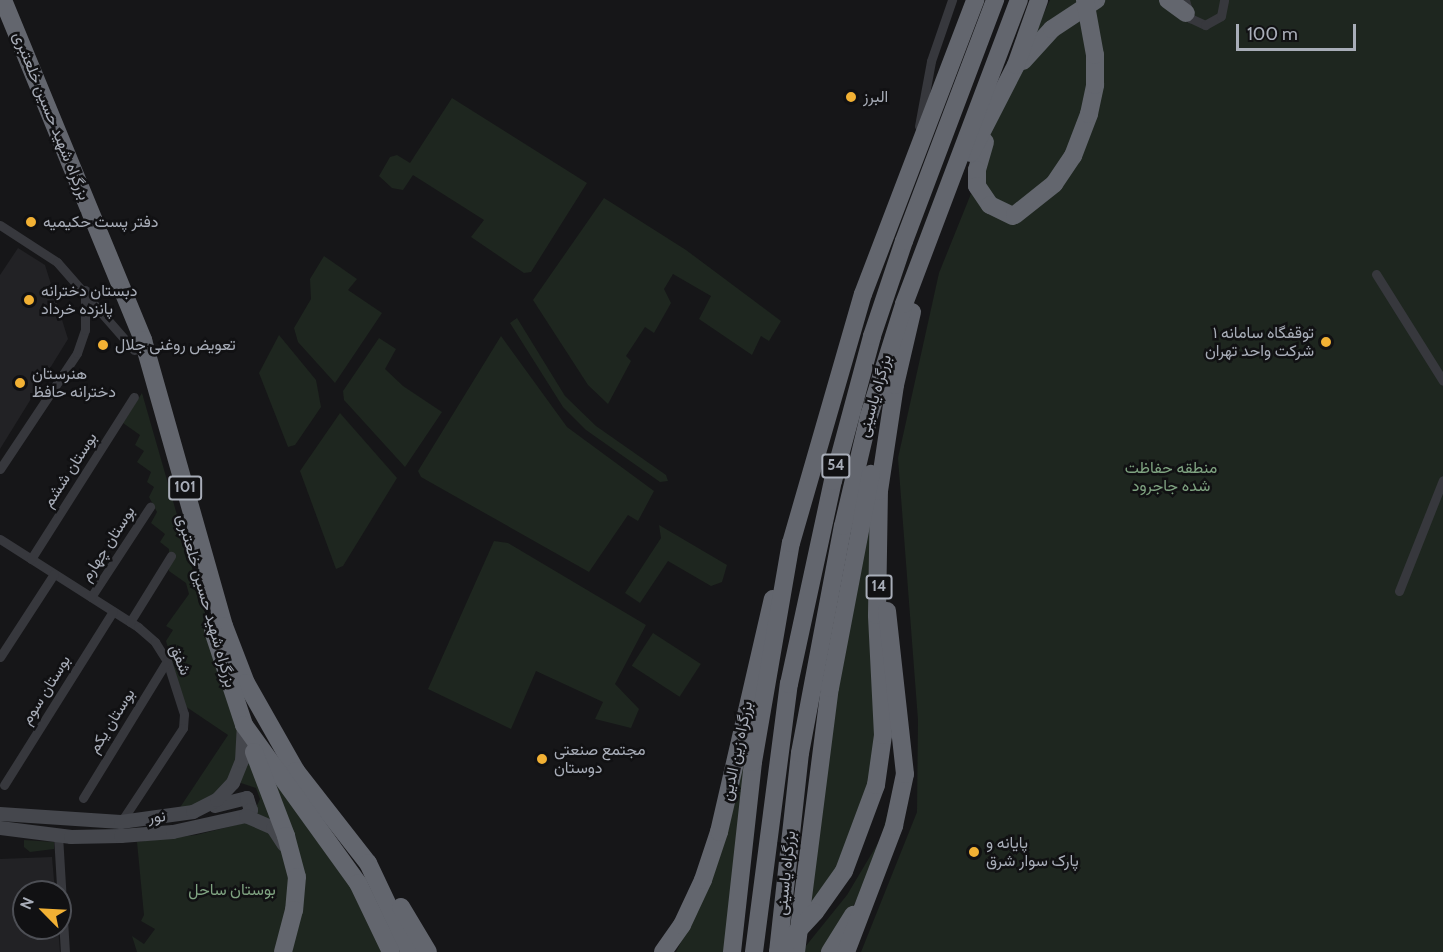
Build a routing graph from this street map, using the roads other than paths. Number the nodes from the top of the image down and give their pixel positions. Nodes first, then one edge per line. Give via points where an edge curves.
1 (3, 0) edge
2 (952, 0) edge
3 (963, 0) edge
4 (975, 0) edge
5 (995, 0) edge
6 (1019, 0) edge
7 (1039, 0) edge
8 (1045, 0) edge
9 (1085, 0) edge
10 (1096, 0) edge
11 (1168, 0) edge
12 (1225, 1) edge
13 (1186, 6) edge
14 (0, 21) edge
15 (1023, 49) junction
16 (1011, 76) junction
17 (996, 104) junction
18 (919, 126) junction
19 (895, 207) junction
20 (0, 225) edge
21 (927, 243) junction
22 (1376, 274) dead end
23 (85, 290) junction
24 (134, 350) junction
25 (1443, 381) edge
26 (895, 385) junction
27 (134, 397) dead end
28 (0, 469) edge
29 (1443, 480) edge
30 (150, 507) dead end
31 (0, 539) edge
32 (791, 543) junction
33 (171, 556) dead end
34 (31, 559) junction
35 (880, 565) junction
36 (54, 574) junction
37 (1399, 591) dead end
38 (91, 597) junction
39 (113, 611) junction
40 (130, 622) junction
41 (0, 657) edge
42 (167, 661) junction
43 (243, 725) junction
44 (4, 785) dead end
45 (83, 798) dead end
46 (193, 812) junction
47 (0, 814) edge
48 (246, 816) junction
49 (122, 822) junction
50 (0, 828) edge
51 (58, 836) junction
52 (121, 836) junction
53 (294, 863) junction
54 (368, 863) junction
55 (868, 895) junction
56 (65, 952) edge
57 (283, 952) edge
58 (391, 952) edge
59 (410, 952) edge
60 (428, 952) edge
61 (663, 952) edge
62 (732, 952) edge
63 (753, 952) edge
64 (778, 952) edge
65 (796, 952) edge
66 (830, 952) edge
67 (846, 952) edge

1 - 54 highway, بزرگراه شهید حسین خلعتبری / 101 via 143,339 224,626 246,683 296,771
2 - 18 street via 931,61
3 - 18 highway
4 - 19 highway
5 - 63 highway, بزرگراه یاسینی / 54 via 904,241 846,426 789,684
6 - 21 highway, بزرگراه یاسینی / 54
7 - 15 highway
8 - 15 highway
9 - 17 highway, bridge via 1093,32 1095,78 1089,114 1073,156 1054,184 1014,216 990,205 978,186 977,170
10 - 16 highway via 1041,39
11 - 13 highway
12 - 13 street via 1221,16 1211,24 1199,24
14 - 24 highway, بزرگراه شهید حسین خلعتبری / 101
15 - 16 highway
16 - 17 highway
17 - 21 highway
18 - 19 highway
19 - 32 highway via 863,294
20 - 23 street via 57,262
21 - 26 highway, 14
21 - 64 highway, بزرگراه یاسینی / 54 via 887,354 843,526 800,753
22 - 25 street
23 - 24 street
23 - 28 street via 85,330 77,353
24 - 43 highway, بزرگراه شهید حسین خلعتبری / 101
26 - 35 highway, 14 via 879,491
26 - 65 highway via 862,518 834,666 813,800
27 - 34 street, بوستان ششم
29 - 37 street
30 - 38 street, بوستان چهارم
31 - 34 street, شفق
32 - 61 highway, بزرگراه زین الدین via 763,632 719,832 682,925
32 - 62 highway via 753,762
33 - 40 street
34 - 36 street, شفق
35 - 55 highway via 905,774 894,826
35 - 64 highway, 14, bridge via 877,615 883,735 876,784 844,871 815,912
36 - 38 street, شفق
36 - 41 street
38 - 39 street, شفق
39 - 40 street, شفق
39 - 44 street, بوستان سوم
40 - 42 street, شفق via 155,642
42 - 45 street, بوستان یکم
42 - 49 street, شفق via 184,714 183,728
43 - 46 main road, نور via 242,761 233,783 217,800
43 - 53 highway
43 - 58 highway, بزرگراه شهید حسین خلعتبری / 101 via 358,883
46 - 48 main road via 247,798 251,810
46 - 49 main road, نور
47 - 49 main road, نور
48 - 52 main road, نور via 173,832
48 - 53 main road via 273,828
49 - 52 main road
50 - 51 main road, نور
51 - 52 main road, نور
51 - 56 street
53 - 57 highway via 297,891
54 - 59 highway, بزرگراه شهید حسین خلعتبری / 101
54 - 60 highway via 395,895
55 - 66 highway
55 - 67 highway

